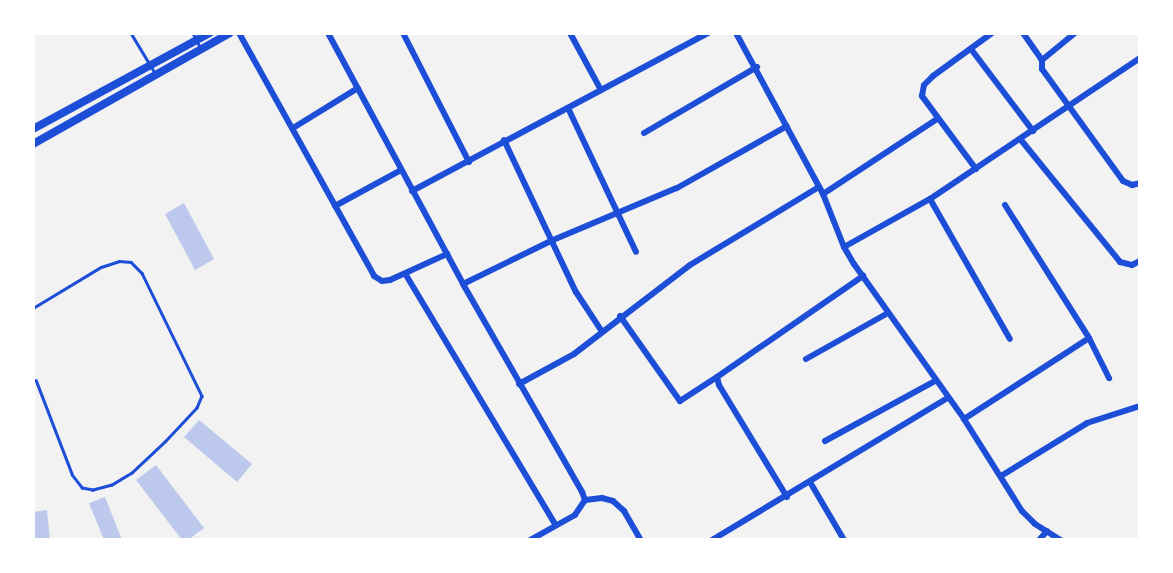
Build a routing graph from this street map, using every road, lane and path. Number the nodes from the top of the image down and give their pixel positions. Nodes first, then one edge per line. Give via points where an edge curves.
1 (131, 33) edge
2 (209, 33) edge
3 (230, 33) edge
4 (239, 33) edge
5 (328, 33) edge
6 (403, 33) edge
7 (570, 33) edge
8 (708, 33) edge
9 (736, 33) edge
10 (992, 33) edge
11 (1023, 33) edge
12 (1075, 33) edge
13 (194, 37) edge
14 (971, 48) junction
15 (201, 50) junction
16 (1140, 58) edge
17 (1042, 60) junction
18 (151, 66) junction
19 (757, 67) junction
20 (156, 76) junction
21 (358, 88) junction
22 (601, 90) junction
23 (1068, 104) junction
24 (568, 108) junction
25 (937, 119) junction
26 (787, 125) junction
27 (293, 128) junction
28 (33, 129) edge
29 (1033, 131) junction
30 (644, 133) dead end
31 (504, 140) junction
32 (1021, 140) junction
33 (33, 144) edge
34 (469, 162) junction
35 (976, 169) junction
36 (401, 170) junction
37 (1140, 183) edge
38 (821, 190) junction
39 (412, 191) junction
40 (930, 200) junction
41 (1005, 205) dead end
42 (335, 206) junction
43 (618, 213) junction
44 (553, 240) junction
45 (844, 247) junction
46 (636, 252) dead end
47 (447, 254) junction
48 (1140, 261) edge
49 (406, 275) junction
50 (863, 276) junction
51 (463, 284) junction
52 (33, 308) edge
53 (888, 313) junction
54 (620, 316) junction
55 (601, 330) junction
56 (1089, 338) junction
57 (1010, 339) dead end
58 (806, 359) dead end
59 (717, 377) junction
60 (1109, 378) dead end
61 (935, 381) junction
62 (36, 382) dead end
63 (519, 384) junction
64 (947, 398) junction
65 (1140, 406) edge
66 (964, 419) junction
67 (825, 441) dead end
68 (1001, 476) junction
69 (810, 482) junction
70 (788, 496) junction
71 (585, 500) junction
72 (555, 524) junction
73 (727, 531) junction
74 (1047, 531) junction
75 (530, 540) edge
76 (641, 540) edge
77 (712, 540) edge
78 (731, 540) edge
79 (844, 540) edge
80 (1038, 540) edge
81 (1061, 540) edge

1 - 18 lane
2 - 13 street
3 - 15 street
4 - 27 street
5 - 21 street
6 - 34 street
7 - 22 street
8 - 22 street
9 - 19 street
10 - 14 street
11 - 17 street
12 - 17 street
13 - 15 lane
13 - 18 street
14 - 25 street via 924,85 922,96
14 - 29 street
15 - 20 street
16 - 23 street
17 - 23 street via 1047,78
18 - 20 lane
18 - 28 street
19 - 26 street
19 - 30 street
20 - 33 street
21 - 27 street
21 - 36 street
22 - 24 street
23 - 29 street
23 - 37 street via 1123,181
24 - 31 street
24 - 43 street
25 - 35 street
25 - 38 street
26 - 38 street
26 - 43 street via 677,188
27 - 42 street
29 - 32 street
31 - 34 street
31 - 44 street
32 - 35 street
32 - 48 street via 1120,262 1132,265
34 - 39 street
35 - 40 street
36 - 39 street
36 - 42 street
38 - 45 street
38 - 54 street via 690,265
39 - 47 street
40 - 45 street
40 - 57 street
41 - 56 street
42 - 49 street via 374,276 382,281
43 - 44 street
43 - 46 street
44 - 51 street
44 - 55 street via 580,299
45 - 50 street
47 - 49 street
47 - 51 street
49 - 72 street
50 - 53 street
50 - 59 street
51 - 63 street
52 - 62 lane via 102,267 131,262 142,273 202,396 197,408 132,473 93,489 82,488 72,475
53 - 58 street
53 - 61 street
54 - 55 street
54 - 59 street via 680,401
55 - 63 street via 574,354
56 - 60 street
56 - 66 street
59 - 70 street
61 - 64 street
61 - 67 street
63 - 71 street
64 - 66 street
64 - 69 street
65 - 68 street via 1087,423
66 - 68 street
68 - 74 street via 1023,511
69 - 70 street
69 - 79 street
70 - 73 street
71 - 72 street via 575,515
71 - 76 street via 613,501
72 - 75 street
73 - 77 street
73 - 78 street
74 - 80 street
74 - 81 street

